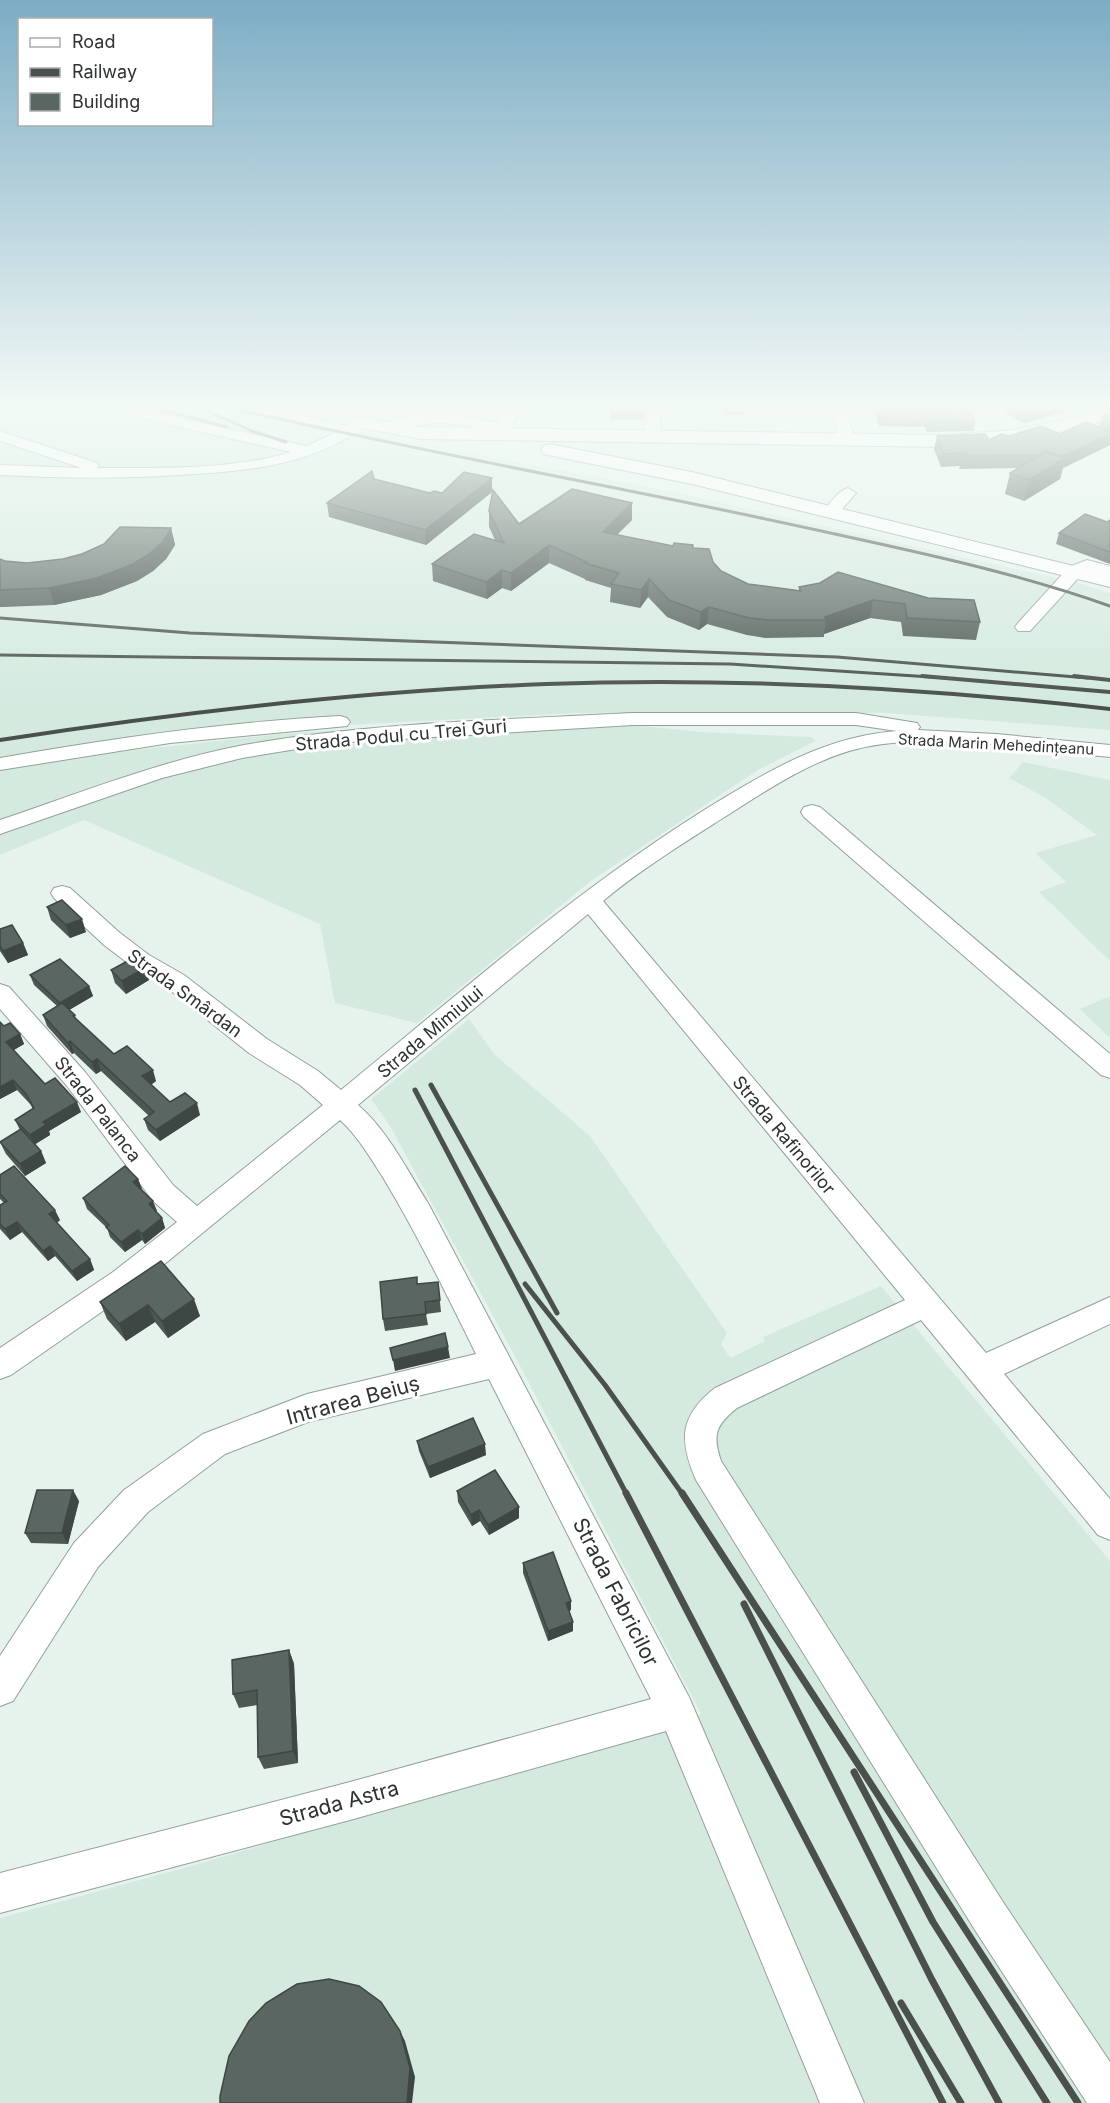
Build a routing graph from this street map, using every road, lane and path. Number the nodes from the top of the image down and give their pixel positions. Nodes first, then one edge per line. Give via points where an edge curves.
1 (811, 506) edge
2 (836, 506) edge
3 (832, 511) junction
4 (1075, 571) junction
5 (1110, 571) edge
6 (1110, 581) edge
7 (1024, 627) dead end
8 (562, 723) junction
9 (943, 738) junction
10 (881, 739) joint
11 (1110, 751) edge
12 (0, 764) edge
13 (812, 812) dead end
14 (0, 827) edge
15 (62, 893) dead end
16 (589, 900) junction
17 (0, 993) edge
18 (1110, 1068) edge
19 (342, 1106) junction
20 (197, 1223) junction
21 (924, 1304) junction
22 (1110, 1310) edge
23 (498, 1363) junction
24 (0, 1365) edge
25 (980, 1370) junction
26 (1110, 1524) edge
27 (0, 1688) edge
28 (676, 1710) junction
29 (0, 1893) edge
30 (1110, 2100) edge
31 (842, 2103) edge

1 - 3 main road
2 - 3 street
3 - 4 main road
4 - 5 street via 1087,565
4 - 6 main road
4 - 7 street
8 - 9 street, Strada Podul cu Trei Guri via 701,718 856,719 905,726
8 - 12 street, Strada Podul cu Trei Guri via 442,718 292,724 163,738
8 - 14 street, Strada Podul cu Trei Guri via 344,736 241,752 155,774
9 - 10 street, Strada Marin Mehedințeanu
9 - 11 street, Strada Marin Mehedințeanu
10 - 16 street, Strada Mimiului via 834,749 787,769 658,850
13 - 18 street
15 - 19 street, Strada Smârdan via 134,956 176,981
16 - 19 street, Strada Mimiului
16 - 21 street, Strada Rafinorilor
17 - 20 street, Strada Palanca via 76,1079 163,1193
19 - 20 street, Strada Mimiului
19 - 23 street, Strada Fabricilor via 377,1146 418,1211
20 - 24 street, Strada Mimiului via 123,1281
21 - 25 street, Strada Rafinorilor
21 - 30 street via 726,1398 710,1410 702,1424 700,1452 970,1886
22 - 25 street
23 - 27 street, Intrarea Beiuș via 307,1408 214,1444 136,1501 86,1555
23 - 28 street, Strada Fabricilor
25 - 26 street, Strada Rafinorilor
28 - 29 street, Strada Astra
28 - 31 street, Strada Fabricilor

